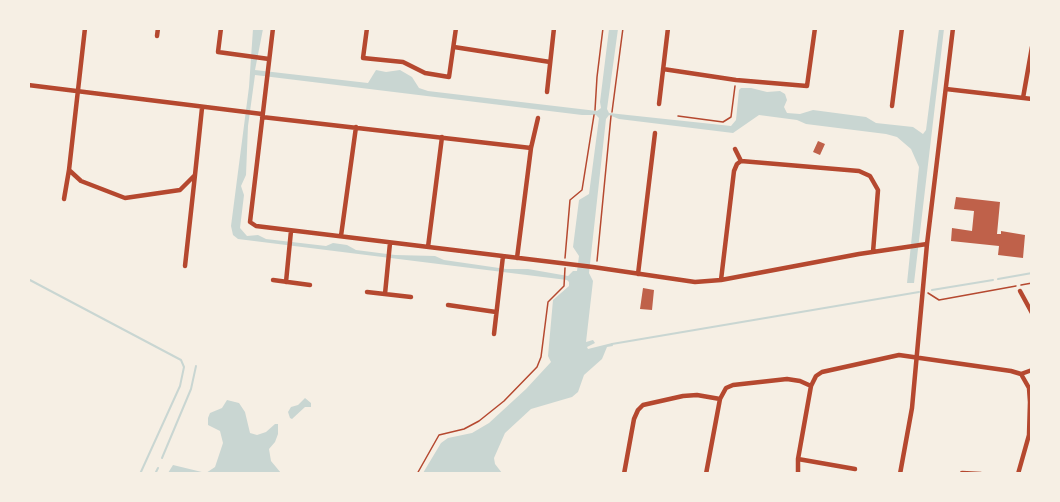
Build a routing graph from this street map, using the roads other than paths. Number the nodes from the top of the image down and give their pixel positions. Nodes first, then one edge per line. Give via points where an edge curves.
1 (85, 28) edge
2 (158, 28) edge
3 (221, 28) edge
4 (273, 28) edge
5 (367, 28) edge
6 (456, 28) edge
7 (554, 28) edge
8 (668, 28) edge
9 (815, 28) edge
10 (902, 28) edge
11 (953, 28) edge
12 (157, 36) dead end
13 (453, 47) junction
14 (1032, 47) edge
15 (268, 62) junction
16 (550, 62) junction
17 (663, 69) junction
18 (28, 85) edge
19 (946, 90) junction
20 (77, 91) junction
21 (547, 92) dead end
22 (1023, 98) junction
23 (1032, 99) edge
24 (659, 104) dead end
25 (892, 106) dead end
26 (202, 108) junction
27 (262, 116) junction
28 (538, 118) dead end
29 (356, 127) junction
30 (655, 133) dead end
31 (442, 137) junction
32 (531, 148) junction
33 (735, 149) dead end
34 (741, 161) junction
35 (69, 170) junction
36 (195, 175) junction
37 (64, 199) dead end
38 (291, 231) junction
39 (341, 236) junction
40 (390, 243) junction
41 (927, 244) junction
42 (428, 247) junction
43 (873, 252) junction
44 (503, 256) junction
45 (517, 258) junction
46 (185, 266) dead end
47 (638, 273) junction
48 (273, 280) dead end
49 (721, 280) junction
50 (286, 282) junction
51 (310, 285) dead end
52 (1020, 291) dead end
53 (367, 292) dead end
54 (385, 294) junction
55 (411, 297) dead end
56 (448, 305) dead end
57 (496, 312) junction
58 (1032, 313) edge
59 (494, 334) dead end
60 (915, 358) junction
61 (1032, 370) edge
62 (1021, 374) junction
63 (811, 386) junction
64 (720, 399) junction
65 (798, 459) junction
66 (855, 469) dead end
67 (962, 473) edge
68 (624, 474) edge
69 (706, 474) edge
70 (798, 474) edge
71 (900, 474) edge
72 (981, 474) edge
73 (1018, 474) edge

1 - 20 street
2 - 12 street
3 - 15 street via 218,52
4 - 15 street
5 - 13 street via 363,58 403,62 425,74 449,76
6 - 13 street
7 - 16 street
8 - 17 street
9 - 17 street via 807,86
10 - 25 street
11 - 19 street
13 - 16 street
14 - 22 street
15 - 27 street
16 - 21 street
17 - 24 street
18 - 20 street
19 - 22 street
19 - 41 street
20 - 26 street
20 - 35 street
22 - 23 street
26 - 27 street
26 - 36 street
27 - 29 street
27 - 38 street via 250,222
28 - 32 street
29 - 31 street
29 - 39 street
30 - 47 street
31 - 32 street
31 - 42 street
32 - 45 street
33 - 34 street
34 - 43 street via 859,171 870,176 878,190
34 - 49 street via 734,171
35 - 36 street via 81,181 125,198 180,190
35 - 37 street
36 - 46 street
38 - 39 street
38 - 50 street
39 - 40 street
40 - 42 street
40 - 54 street
41 - 43 street
41 - 60 street
42 - 44 street
43 - 49 street
44 - 45 street
44 - 57 street
45 - 47 street
47 - 49 street via 695,282
48 - 50 street
50 - 51 street
52 - 58 street
53 - 54 street
54 - 55 street
56 - 57 street
57 - 59 street
60 - 62 street
60 - 63 street via 894,356 841,366 816,376
60 - 71 street via 912,408
61 - 62 street
62 - 73 street via 1029,388 1030,402 1029,435
63 - 64 street via 787,379 733,385 725,389
63 - 65 street
64 - 68 street via 683,396 641,406 634,420
64 - 69 street
65 - 66 street
65 - 70 street
67 - 72 street

